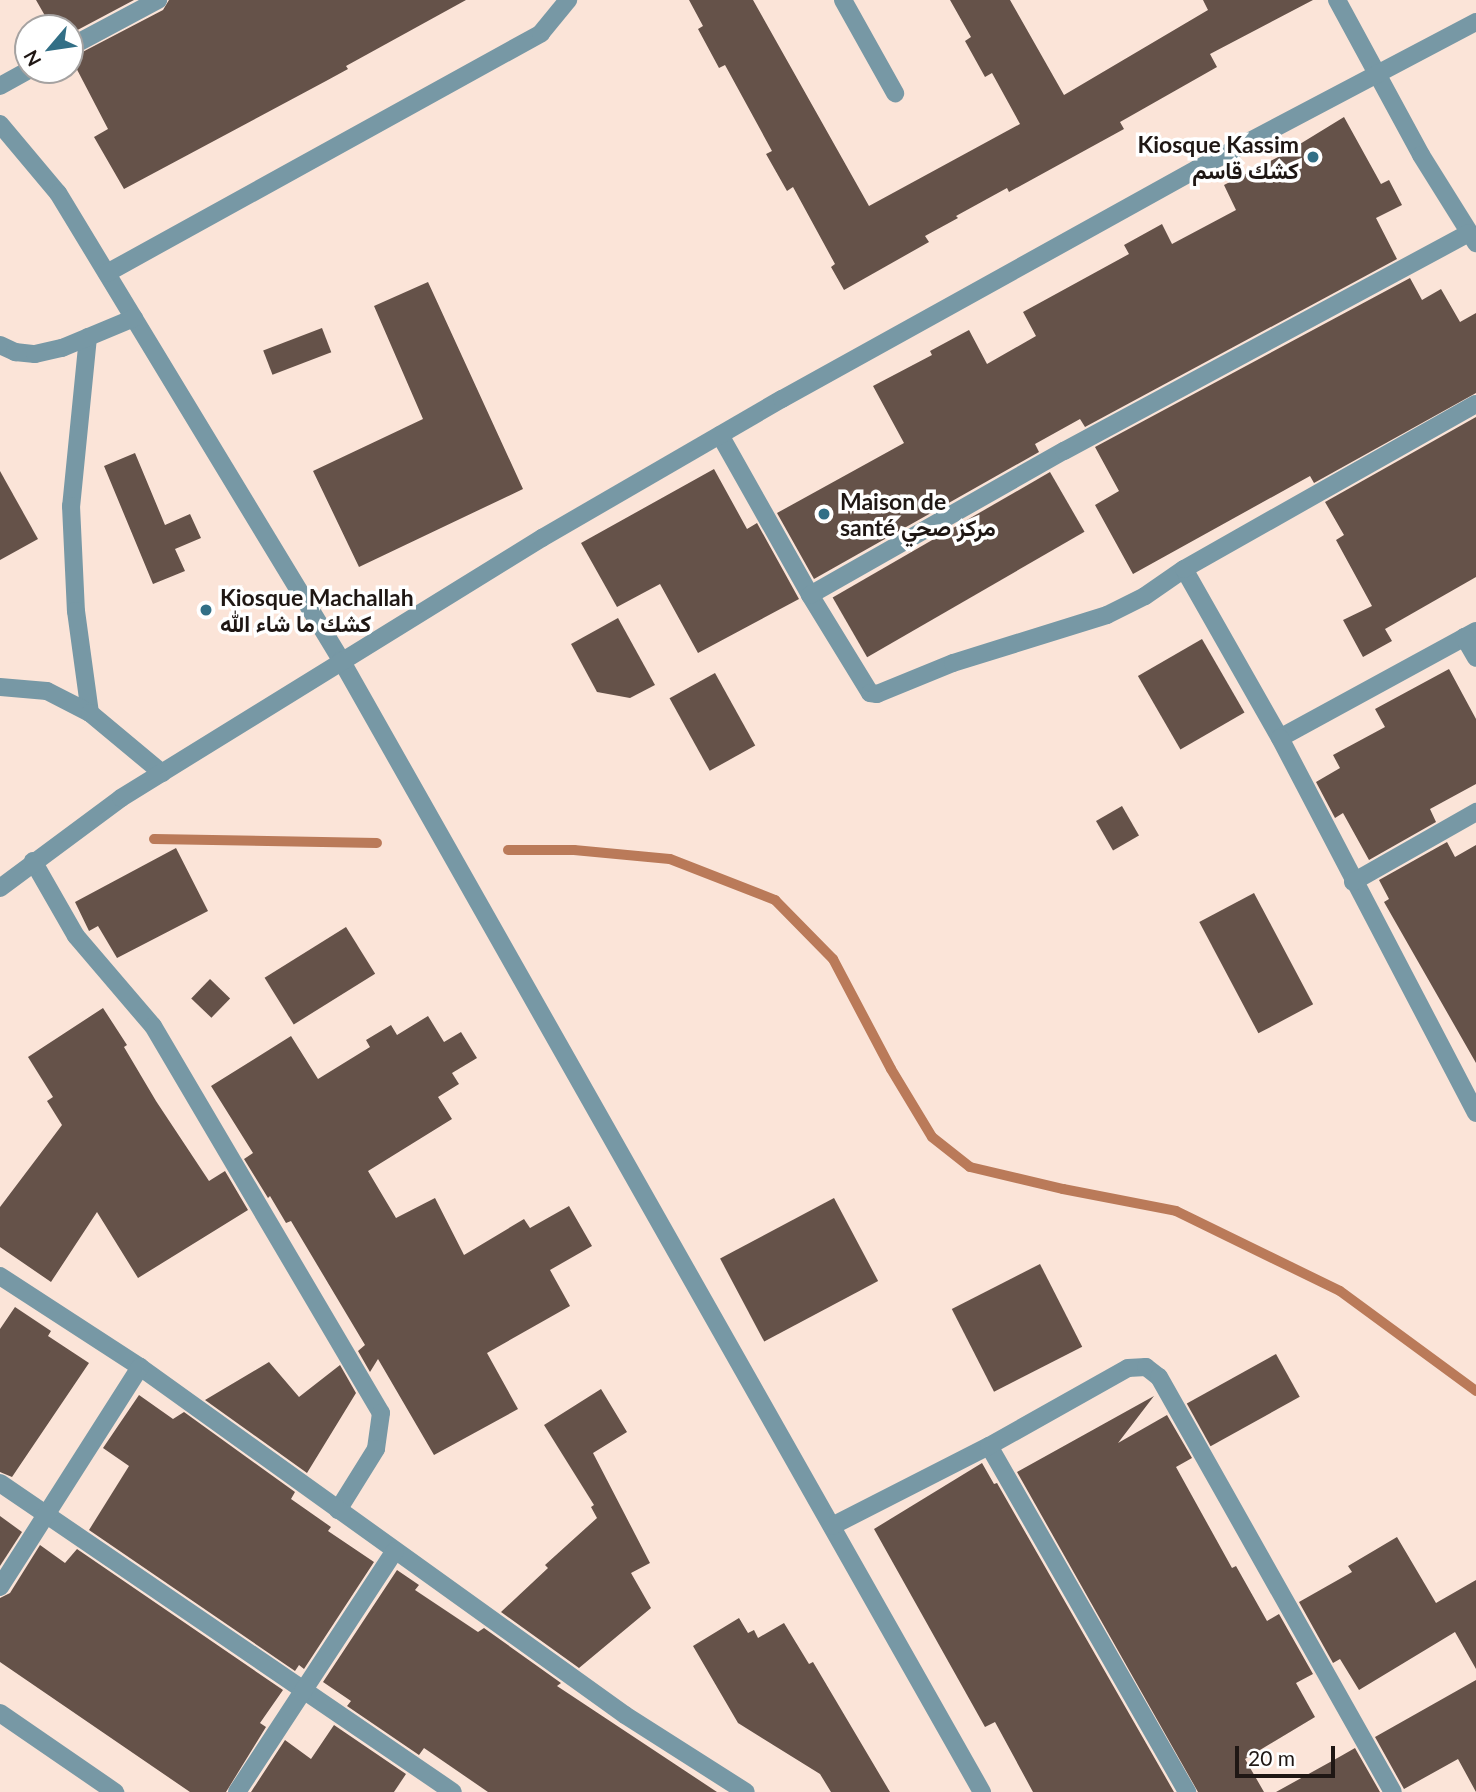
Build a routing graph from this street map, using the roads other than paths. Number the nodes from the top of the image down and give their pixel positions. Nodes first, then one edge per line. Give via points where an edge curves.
1 (158, 0) edge
2 (568, 0) edge
3 (843, 0) edge
4 (1337, 0) edge
5 (1476, 22) edge
6 (84, 40) edge
7 (1377, 75) junction
8 (895, 93) dead end
9 (0, 124) edge
10 (1473, 238) edge
11 (107, 273) junction
12 (134, 318) junction
13 (88, 337) junction
14 (0, 345) edge
15 (1476, 404) edge
16 (720, 435) junction
17 (1184, 569) junction
18 (810, 595) junction
19 (1470, 634) edge
20 (1476, 658) edge
21 (341, 660) junction
22 (0, 687) edge
23 (90, 713) junction
24 (1280, 738) junction
25 (162, 773) junction
26 (1476, 812) edge
27 (33, 861) junction
28 (1353, 882) junction
29 (0, 888) edge
30 (1476, 1113) edge
31 (0, 1276) edge
32 (140, 1367) junction
33 (989, 1446) junction
34 (0, 1483) edge
35 (338, 1510) junction
36 (47, 1515) junction
37 (832, 1526) junction
38 (395, 1551) junction
39 (0, 1587) edge
40 (306, 1690) junction
41 (0, 1713) edge
42 (115, 1792) edge
43 (237, 1792) edge
44 (453, 1792) edge
45 (747, 1792) edge
46 (982, 1792) edge
47 (1187, 1792) edge
48 (1394, 1792) edge

1 - 6 street
2 - 11 street via 541,33
3 - 8 street
4 - 7 street
5 - 7 street
7 - 10 street via 1420,155
7 - 16 street via 1197,169
9 - 11 street via 58,192
10 - 18 street via 1064,451
11 - 12 street
12 - 13 street
12 - 21 street
13 - 14 street via 35,354
13 - 23 street via 71,506 76,611
15 - 17 street
16 - 18 street
16 - 21 street
17 - 18 street via 1107,615 953,663 877,694 864,688
17 - 24 street
19 - 20 street
19 - 24 street
21 - 25 street
21 - 37 street
22 - 23 street via 47,691
23 - 25 street
24 - 28 street
25 - 27 street
26 - 28 street
27 - 29 street
27 - 35 street via 76,936 153,1026 381,1413 376,1449
28 - 30 street
31 - 32 street
32 - 35 street
32 - 36 street
33 - 37 street
33 - 47 street
33 - 48 street via 1128,1368 1146,1367 1159,1377
34 - 36 street
35 - 38 street
36 - 39 street
36 - 40 street
37 - 46 street
38 - 40 street
38 - 45 street via 625,1715
40 - 43 street
40 - 44 street
41 - 42 street

